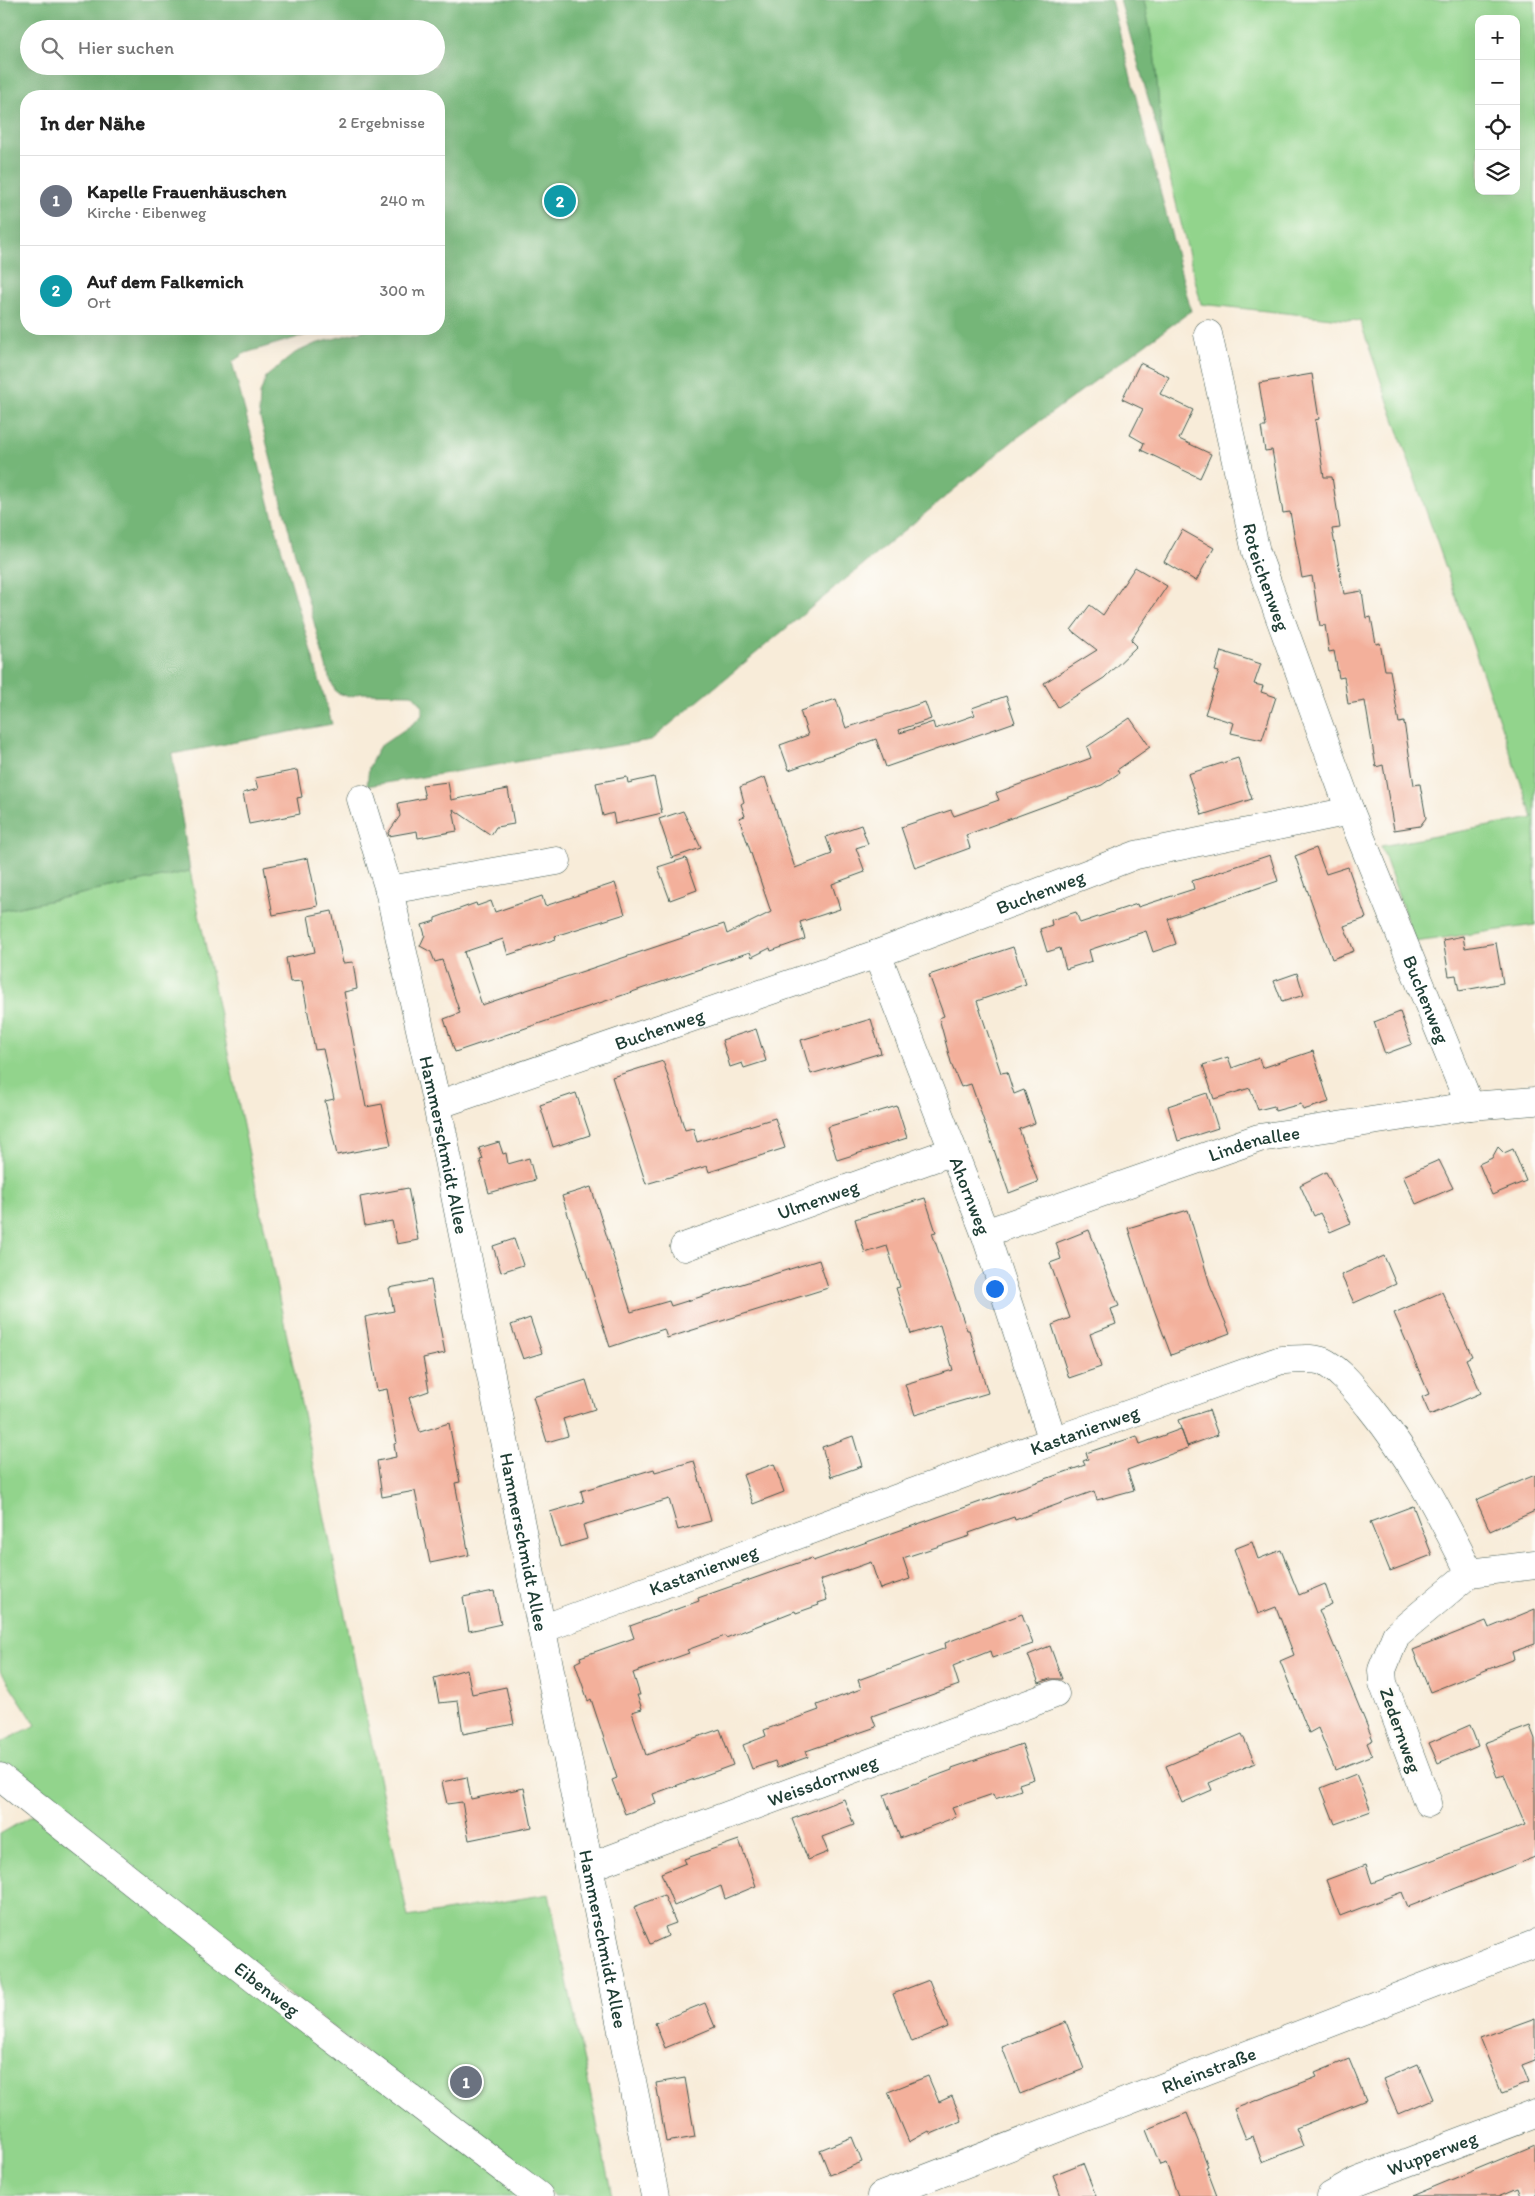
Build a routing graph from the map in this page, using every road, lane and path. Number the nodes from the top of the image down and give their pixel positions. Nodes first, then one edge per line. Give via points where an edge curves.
1 (1208, 334) dead end
2 (361, 799) dead end
3 (1350, 811) junction
4 (556, 861) dead end
5 (389, 890) junction
6 (878, 954) junction
7 (1535, 1101) edge
8 (437, 1105) junction
9 (1470, 1106) junction
10 (953, 1151) junction
11 (985, 1233) junction
12 (684, 1247) dead end
13 (1053, 1440) junction
14 (1535, 1565) edge
15 (1470, 1572) junction
16 (542, 1629) junction
17 (1055, 1694) dead end
18 (0, 1777) edge
19 (1428, 1803) dead end
20 (589, 1868) junction
21 (1535, 1944) edge
22 (1535, 2114) edge
23 (1361, 2189) edge
24 (539, 2196) edge
25 (655, 2196) edge
26 (882, 2196) edge
27 (1331, 2196) edge

1 - 3 street, Roteichenweg via 1256,552
2 - 5 street, Hammerschmidt Allee
3 - 6 street, Buchenweg via 1136,855
3 - 9 street, Buchenweg
4 - 5 street
5 - 8 street, Hammerschmidt Allee
6 - 8 street, Buchenweg
6 - 10 street, Ahornweg
7 - 9 street, Lindenallee
8 - 16 street, Hammerschmidt Allee
9 - 11 street, Lindenallee via 1259,1138
10 - 11 street, Ahornweg
10 - 12 street, Ulmenweg
11 - 13 street, Ahornweg
13 - 15 street, Kastanienweg via 1281,1360 1325,1362 1348,1381 1397,1441 1434,1500
13 - 16 street, Kastanienweg
14 - 15 street
15 - 19 street, Zedernweg via 1396,1635 1382,1670 1383,1683
16 - 20 street, Hammerschmidt Allee
17 - 20 street, Weissdornweg
18 - 24 street, Eibenweg via 262,1985
20 - 25 street, Hammerschmidt Allee
21 - 26 street, Rheinstraße
22 - 23 street, Wupperweg
23 - 27 street, Wupperweg

